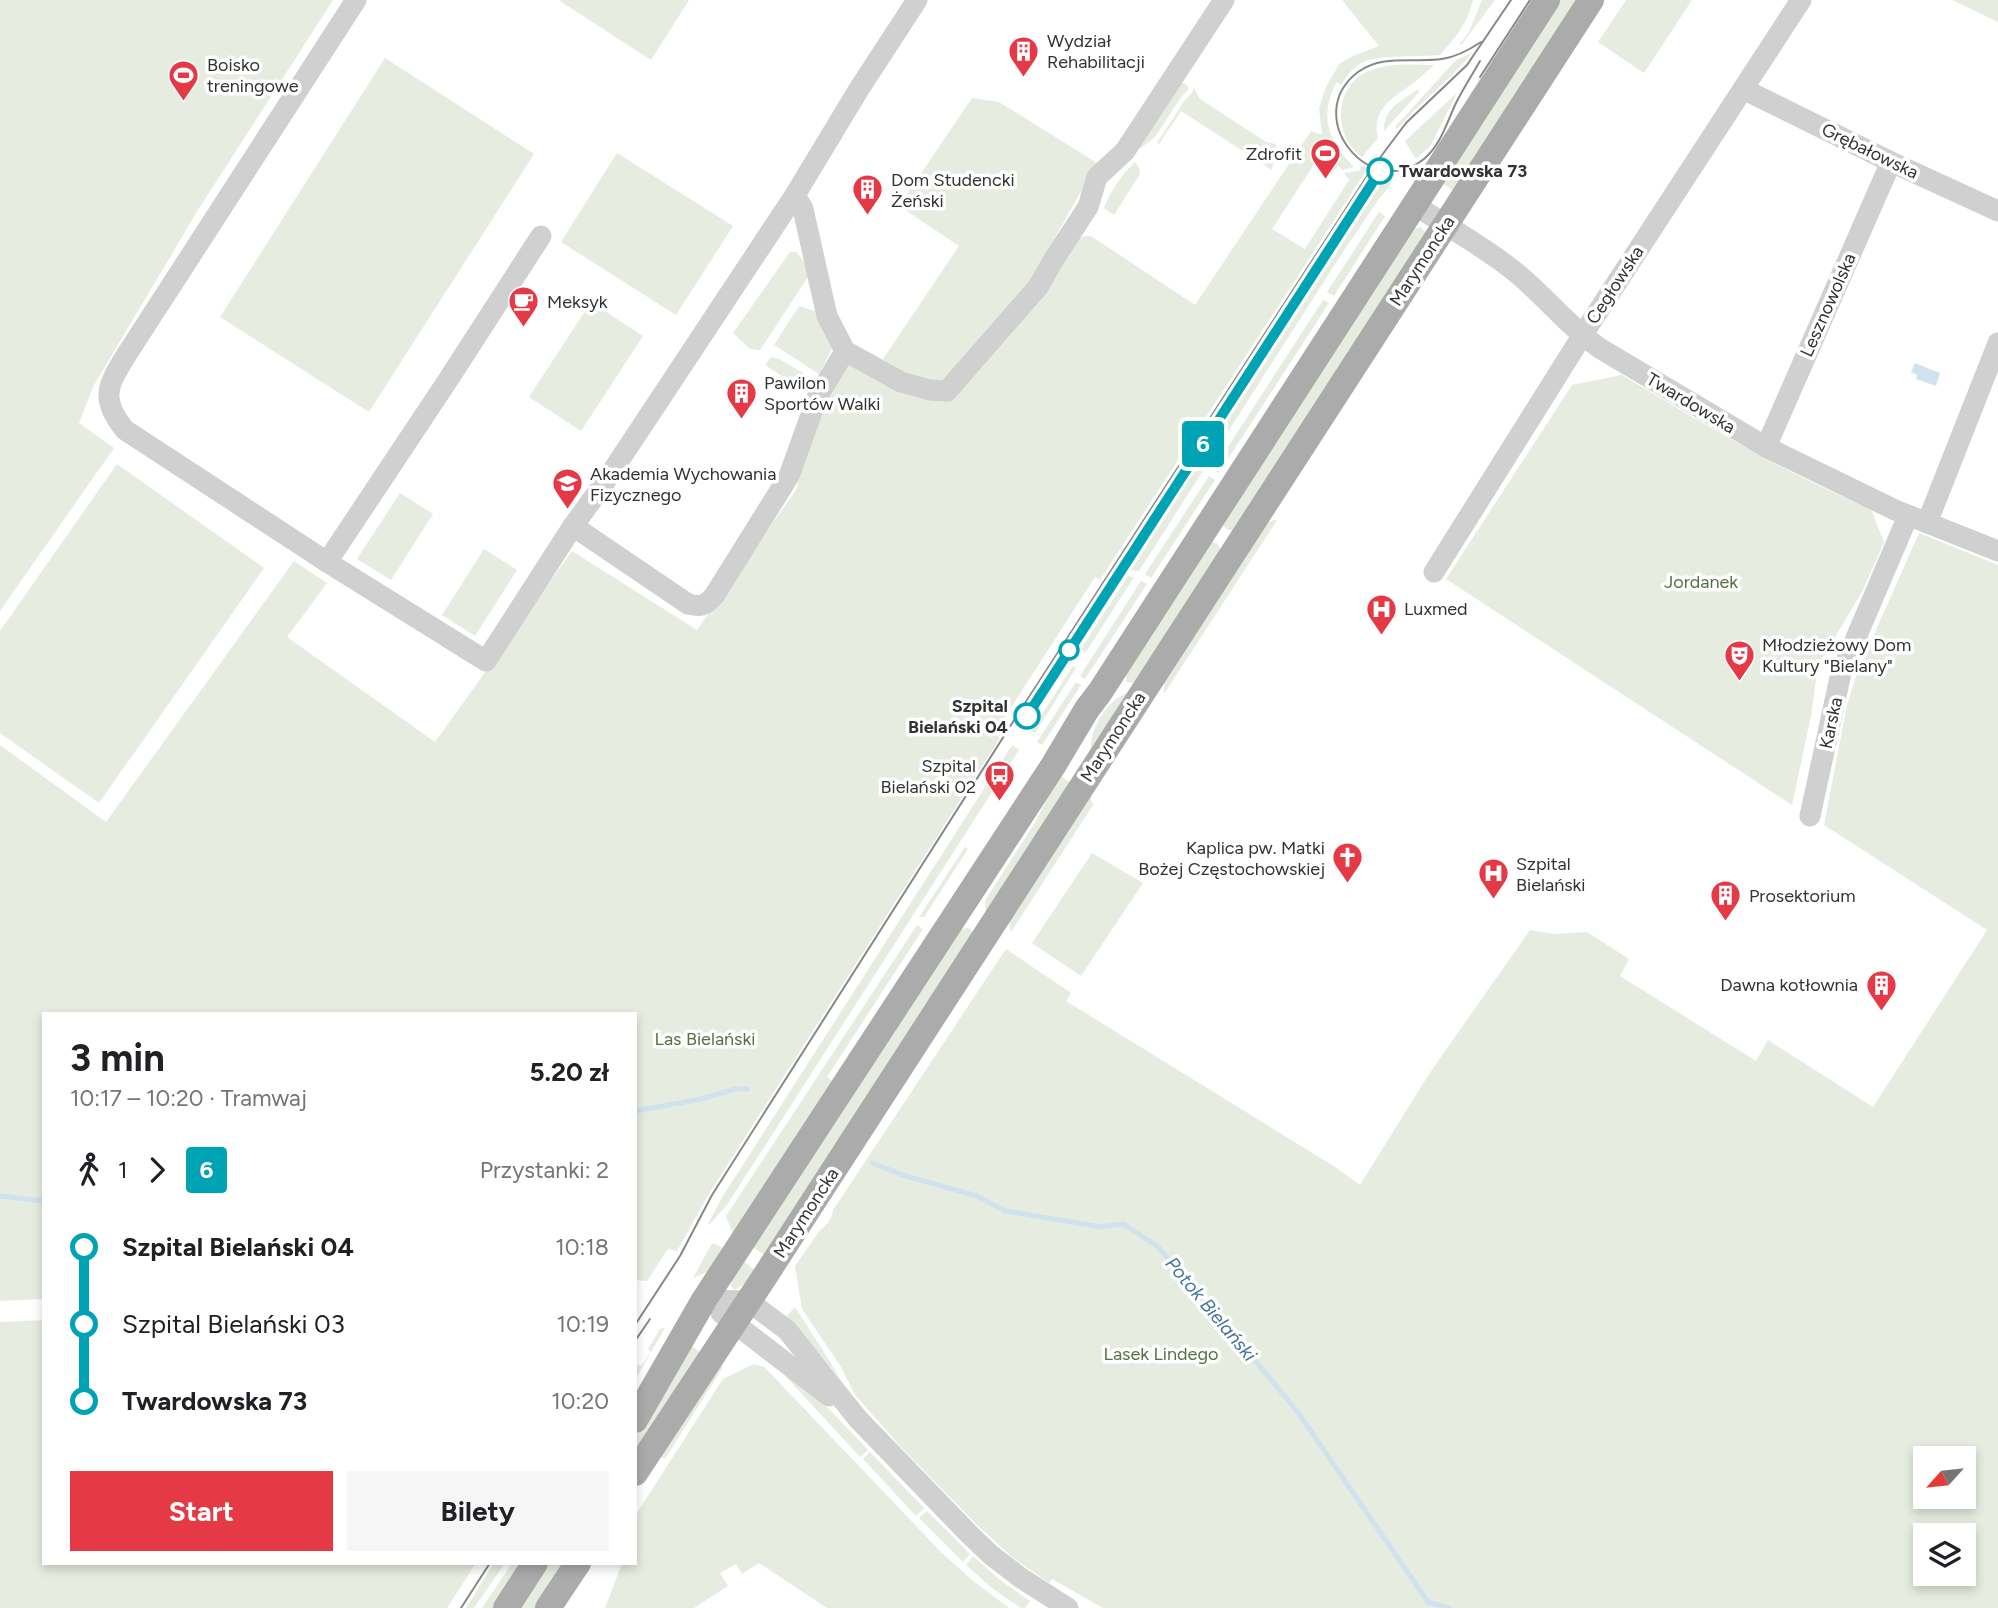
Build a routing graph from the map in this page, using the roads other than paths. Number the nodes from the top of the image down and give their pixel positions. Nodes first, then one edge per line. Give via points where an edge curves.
1 (356, 0) edge
2 (917, 0) edge
3 (1224, 0) edge
4 (1547, 0) edge
5 (1591, 0) edge
6 (1801, 0) edge
7 (1743, 89) junction
8 (1891, 162) junction
9 (795, 195) junction
10 (1415, 205) junction
11 (1998, 211) edge
12 (1445, 226) junction
13 (541, 236) dead end
14 (1582, 336) junction
15 (1998, 343) edge
16 (845, 351) junction
17 (1766, 447) junction
18 (1917, 519) junction
19 (573, 526) junction
20 (1206, 527) junction
21 (1237, 545) junction
22 (1998, 551) edge
23 (327, 562) junction
24 (1434, 572) dead end
25 (1143, 691) junction
26 (1093, 700) junction
27 (1094, 767) junction
28 (1810, 816) dead end
29 (704, 1300) junction
30 (741, 1312) junction
31 (637, 1417) edge
32 (637, 1471) edge
33 (534, 1565) edge
34 (577, 1565) edge
35 (506, 1608) edge
36 (548, 1608) edge
37 (1068, 1608) edge

1 - 23 street via 127,354 107,398 125,429
2 - 9 street
3 - 16 street via 1125,151 1097,177 1088,207 1038,287 947,391 901,382
4 - 10 main road, Marymoncka
5 - 12 main road, Marymoncka
6 - 7 street, Cegłowska
7 - 8 street, Grębałowska
7 - 14 street, Cegłowska
8 - 11 street, Grębałowska
8 - 17 street, Lesznowolska
9 - 16 street via 803,209 827,316
9 - 19 street
10 - 12 street, Twardowska
10 - 20 main road, Marymoncka
12 - 14 street, Twardowska via 1508,267
12 - 21 main road, Marymoncka
13 - 23 street
14 - 17 street, Twardowska
14 - 24 street, Cegłowska
15 - 18 street, Karska
16 - 19 street via 817,398 789,476 707,604 688,604
17 - 18 street, Twardowska
18 - 22 street, Twardowska
18 - 28 street, Karska via 1841,673
19 - 23 street via 486,661
20 - 21 main road
20 - 26 main road, Marymoncka
21 - 25 main road, Marymoncka
25 - 26 main road via 1121,688
25 - 27 main road, Marymoncka
26 - 27 main road via 1083,744
26 - 29 main road, Marymoncka
27 - 30 main road, Marymoncka
29 - 30 street
29 - 31 main road, Marymoncka
30 - 32 main road, Marymoncka
30 - 37 street via 787,1331 858,1419 931,1496 983,1547
33 - 35 main road
34 - 36 main road

